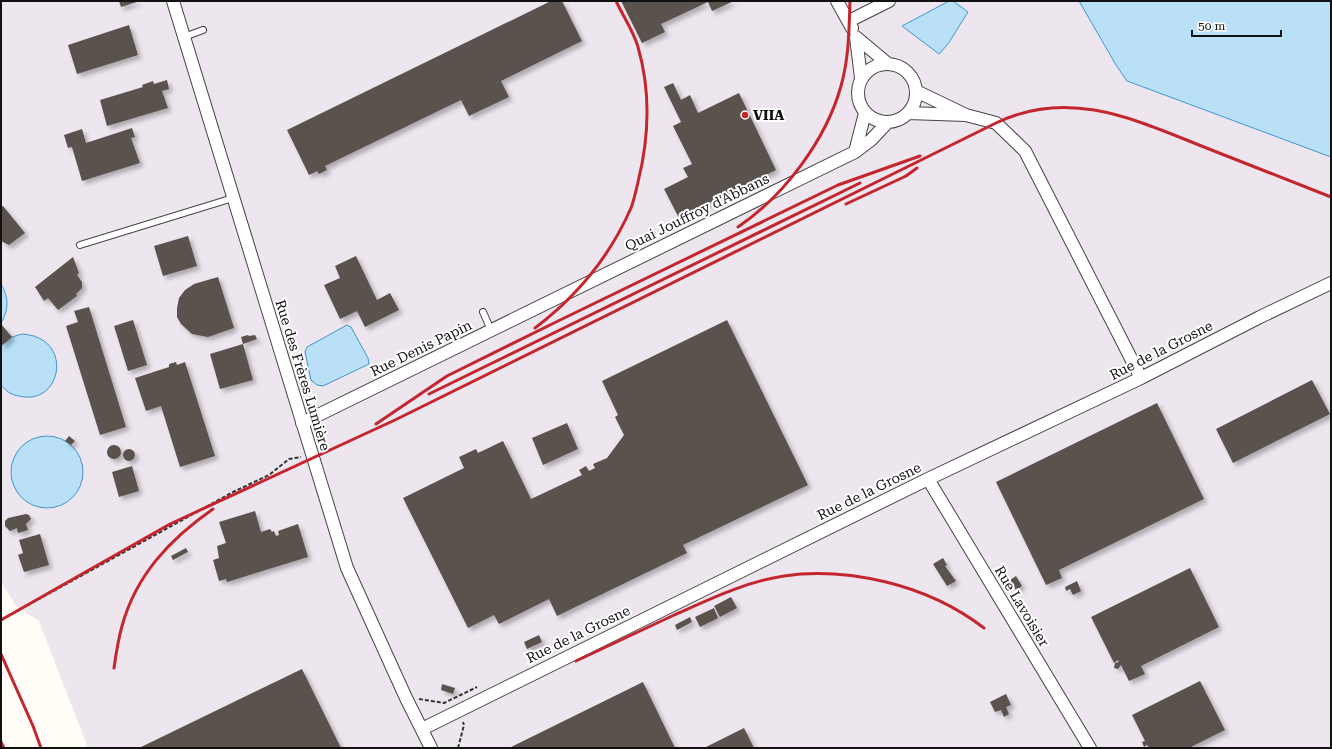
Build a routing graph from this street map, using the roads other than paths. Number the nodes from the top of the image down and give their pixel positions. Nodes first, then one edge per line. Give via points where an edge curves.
1 (173, 1) edge
2 (836, 1) edge
3 (888, 1) edge
4 (849, 22) junction
5 (203, 30) dead end
6 (184, 37) junction
7 (856, 37) junction
8 (887, 64) junction
9 (861, 78) junction
10 (916, 91) junction
11 (865, 113) junction
12 (908, 114) junction
13 (966, 115) junction
14 (886, 123) junction
15 (855, 152) junction
16 (233, 198) junction
17 (80, 245) dead end
18 (1331, 283) edge
19 (553, 300) joint
20 (483, 312) dead end
21 (491, 330) junction
22 (1141, 378) junction
23 (302, 424) junction
24 (928, 479) junction
25 (422, 729) junction
26 (431, 748) edge
27 (1090, 748) edge

1 - 6 street, Rue des Frères Lumière
2 - 4 street
3 - 4 street
4 - 7 street
5 - 6 lane
6 - 16 street, Rue des Frères Lumière
7 - 8 street
7 - 9 street
8 - 9 street via 872,67
8 - 10 street via 903,69 914,82
9 - 11 street via 857,97
10 - 12 street via 913,107
10 - 13 street
11 - 14 street
11 - 15 street
12 - 13 street
12 - 14 street
13 - 22 street via 996,123 1025,151
14 - 15 street, Quai Jouffroy d'Abbans via 871,140
15 - 19 street, Quai Jouffroy d'Abbans
16 - 17 lane
16 - 23 street, Rue des Frères Lumière
18 - 22 street, Rue de la Grosne via 1260,316
19 - 21 street, Rue Denis Papin
20 - 21 lane
21 - 23 street, Rue Denis Papin
22 - 24 street, Rue de la Grosne
23 - 25 street, Rue des Frères Lumière via 348,568
24 - 25 street, Rue de la Grosne
24 - 27 street, Rue Lavoisier
25 - 26 street, Rue des Frères Lumière

